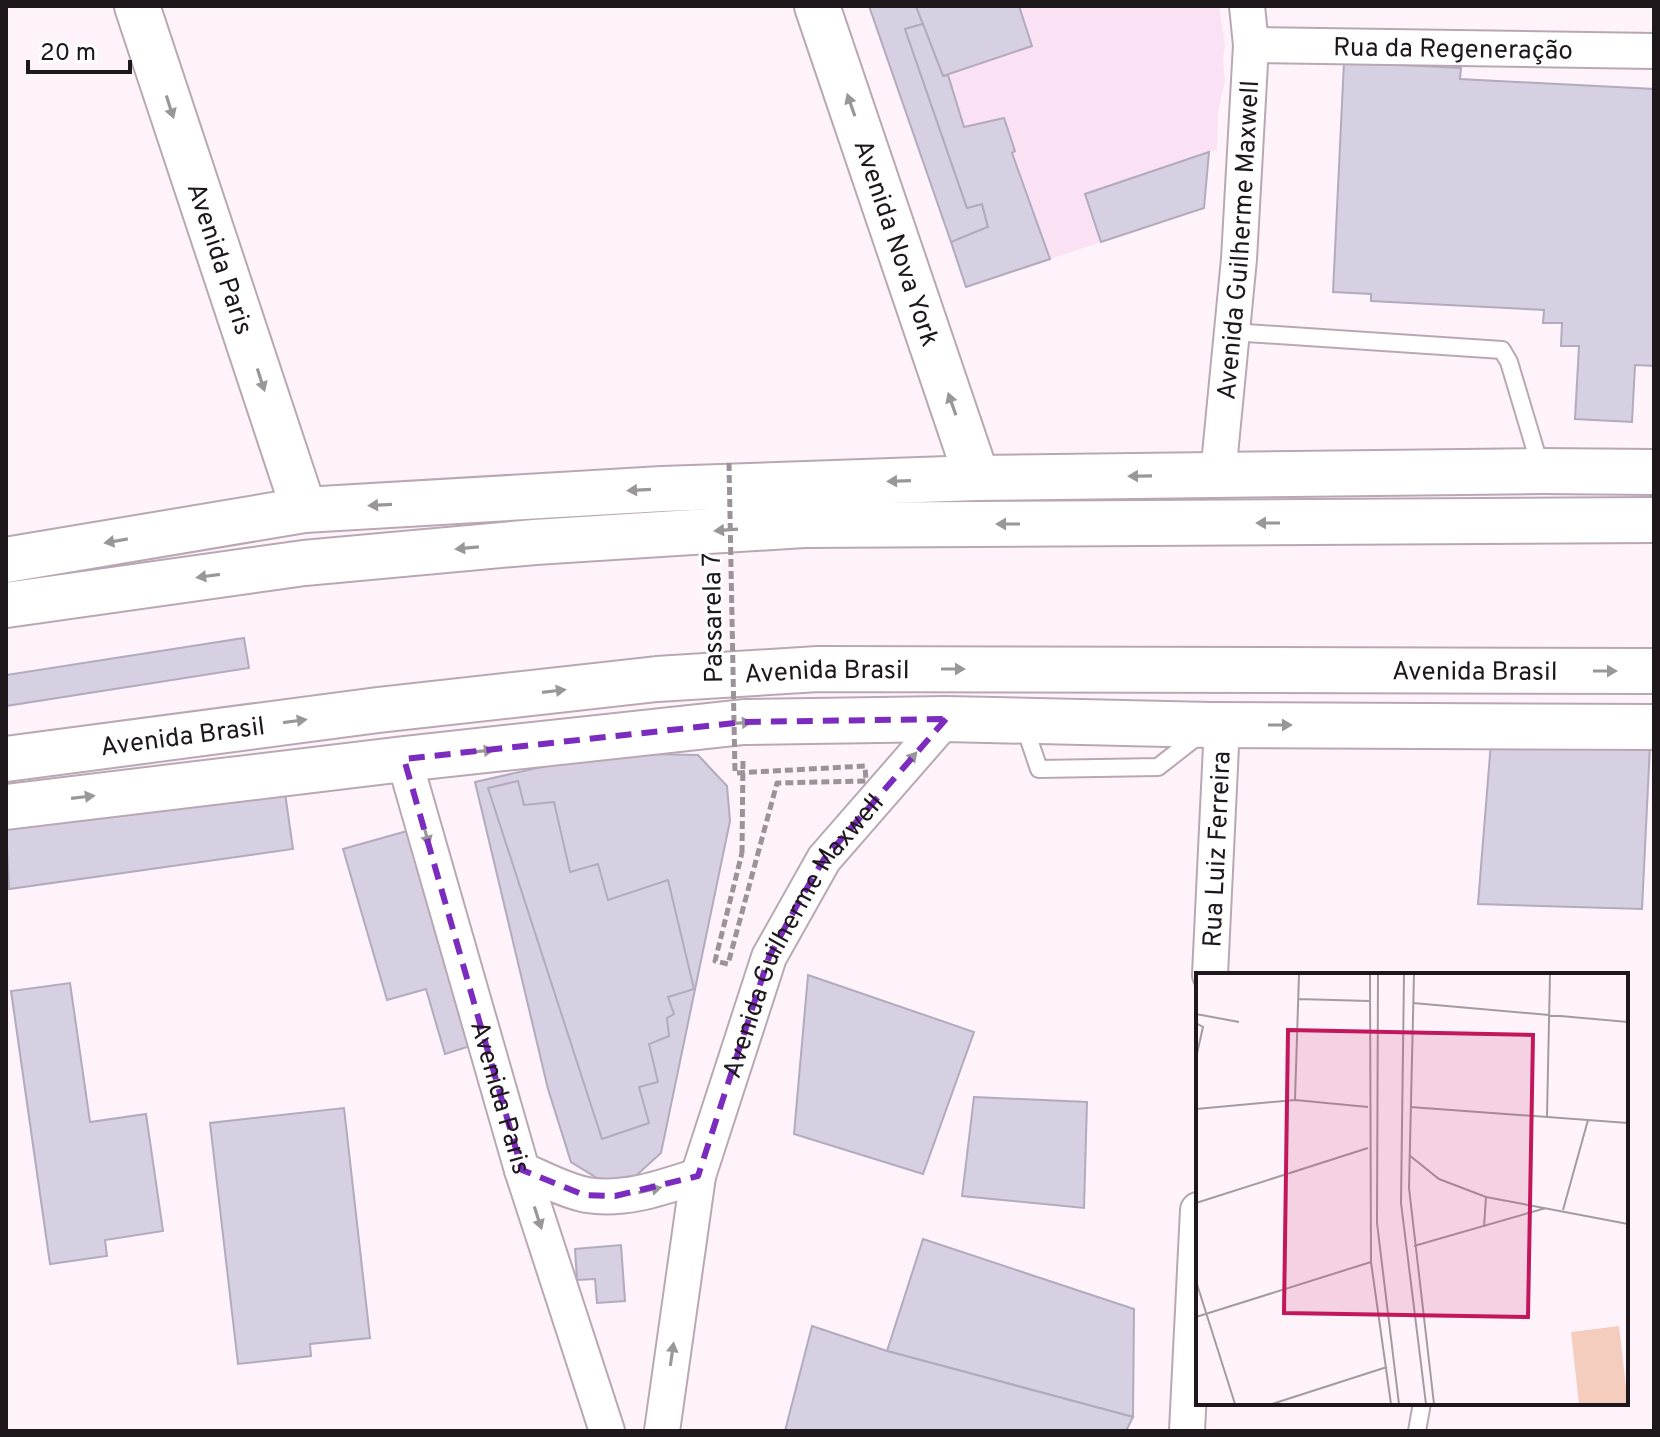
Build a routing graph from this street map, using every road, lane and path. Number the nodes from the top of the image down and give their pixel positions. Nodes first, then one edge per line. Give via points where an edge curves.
1 (137, 6) edge
2 (817, 6) edge
3 (1247, 6) edge
4 (1251, 45) junction
5 (1654, 51) edge
6 (1232, 332) junction
7 (729, 463) dead end
8 (1542, 471) junction
9 (1654, 472) edge
10 (1218, 475) junction
11 (977, 478) junction
12 (304, 510) junction
13 (1654, 510) edge
14 (1654, 520) edge
15 (6, 560) edge
16 (6, 605) edge
17 (1457, 669) junction
18 (1654, 671) edge
19 (946, 719) junction
20 (744, 722) junction
21 (1216, 725) junction
22 (1654, 727) edge
23 (6, 759) edge
24 (404, 759) junction
25 (6, 807) edge
26 (1210, 973) edge
27 (522, 1170) junction
28 (698, 1176) junction
29 (1196, 1250) edge
30 (1422, 1405) edge
31 (607, 1431) edge
32 (662, 1431) edge
33 (1187, 1431) edge
34 (1417, 1431) edge

1 -> 12 main road, Avenida Paris
11 -> 2 main road, Avenida Nova York
3 - 4 street, Avenida Guilherme Maxwell
4 - 5 street, Rua da Regeneração
4 - 6 street, Avenida Guilherme Maxwell
6 - 8 lane via 1502,350
6 - 10 street, Avenida Guilherme Maxwell
7 - 20 path, Passarela 7, bridge via 735,773 865,766 866,781 777,783 728,964 715,961 742,853
8 - 9 main road
8 - 10 main road
10 -> 11 main road
10 - 13 main road via 1307,496 1604,501
11 -> 12 main road
12 -> 15 main road
14 -> 16 main road via 788,526 304,563
17 -> 18 main road, Avenida Brasil
17 - 19 main road
23 -> 17 main road, Avenida Brasil via 378,710 686,677 818,669
19 - 20 main road, Avenida Brasil
19 - 21 main road, Avenida Brasil
28 -> 19 street, Avenida Guilherme Maxwell via 769,957 801,898 824,859
24 -> 20 main road, Avenida Brasil
21 -> 22 main road, Avenida Brasil
21 - 26 street, Rua Luiz Ferreira
25 -> 24 main road, Avenida Brasil
24 -> 27 street, Avenida Paris
27 -> 28 street via 584,1195 647,1193
27 -> 31 street, Avenida Paris
32 -> 28 street, Avenida Guilherme Maxwell
29 - 33 street
30 - 34 lane

